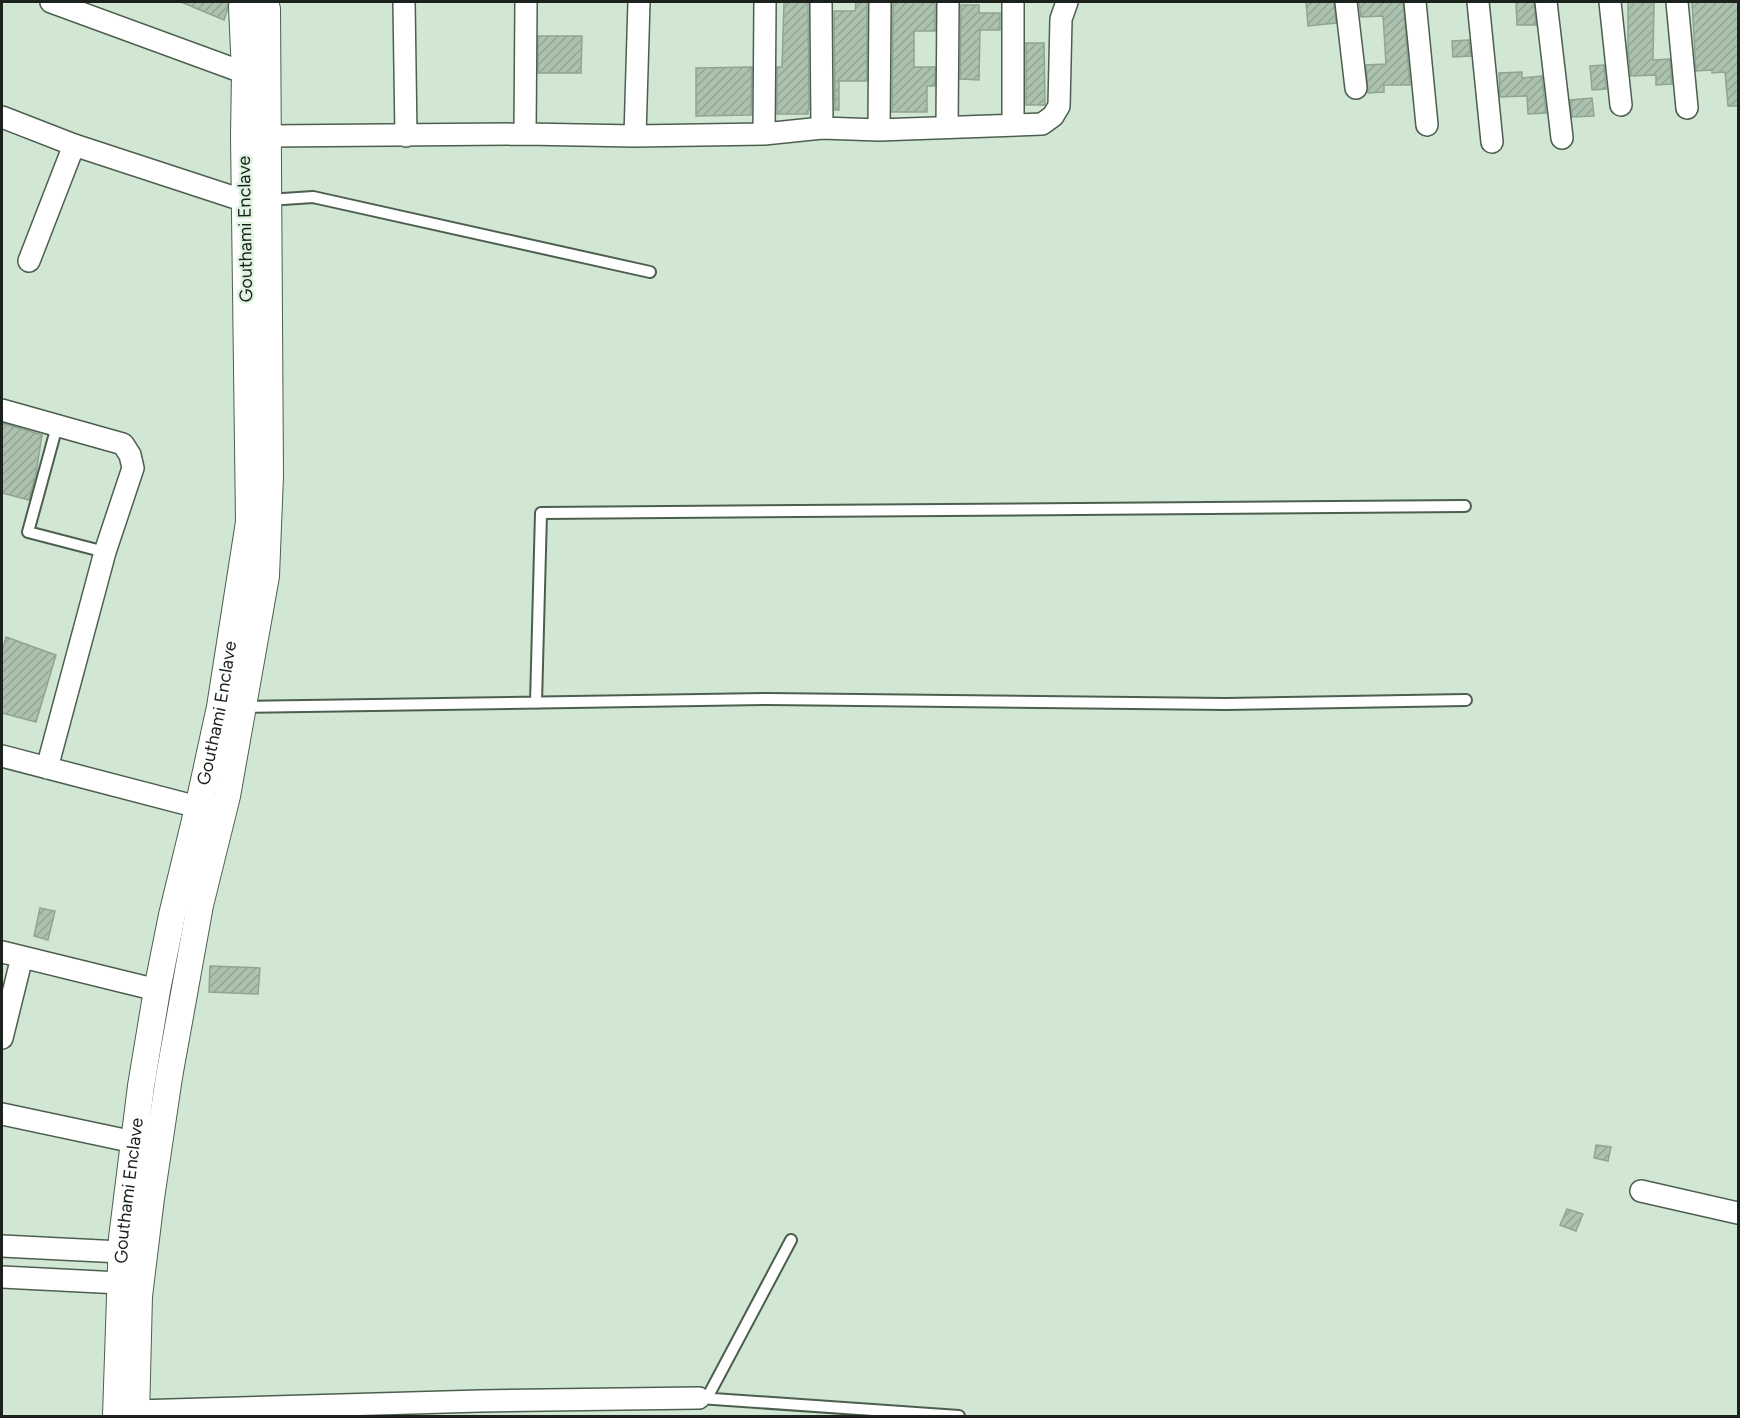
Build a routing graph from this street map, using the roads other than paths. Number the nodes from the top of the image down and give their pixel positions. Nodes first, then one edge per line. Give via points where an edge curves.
1 (51, 2) edge
2 (243, 2) edge
3 (265, 2) edge
4 (404, 2) edge
5 (526, 2) edge
6 (639, 2) edge
7 (765, 2) edge
8 (821, 2) edge
9 (880, 2) edge
10 (948, 2) edge
11 (1013, 2) edge
12 (1067, 2) edge
13 (1346, 2) edge
14 (1415, 2) edge
15 (1478, 2) edge
16 (1546, 2) edge
17 (1611, 2) edge
18 (1677, 2) edge
19 (245, 73) junction
20 (1356, 88) dead end
21 (1621, 105) dead end
22 (1687, 108) dead end
23 (2, 117) edge
24 (1012, 125) junction
25 (1427, 125) dead end
26 (947, 127) junction
27 (822, 128) junction
28 (879, 130) junction
29 (525, 134) junction
30 (764, 134) junction
31 (268, 136) junction
32 (406, 136) junction
33 (635, 136) junction
34 (1562, 138) dead end
35 (1491, 142) dead end
36 (74, 145) junction
37 (256, 200) junction
38 (29, 261) dead end
39 (650, 272) dead end
40 (2, 410) edge
41 (57, 426) junction
42 (1465, 506) dead end
43 (105, 552) junction
44 (1466, 700) dead end
45 (536, 703) junction
46 (243, 707) junction
47 (2, 756) edge
48 (47, 768) junction
49 (198, 808) junction
50 (223, 814) junction
51 (12, 954) edge
52 (157, 990) junction
53 (2, 1038) edge
54 (2, 1114) edge
55 (134, 1142) junction
56 (1641, 1191) dead end
57 (1738, 1213) edge
58 (791, 1240) dead end
59 (2, 1246) edge
60 (121, 1252) junction
61 (2, 1277) edge
62 (120, 1284) junction
63 (703, 1398) junction
64 (257, 1412) edge
65 (129, 1414) edge
66 (959, 1416) edge

1 - 19 street
2 - 19 street, Gouthami Enclave
3 - 31 street, Gouthami Enclave
4 - 32 street
5 - 29 street
6 - 33 street
7 - 30 street
8 - 27 street
9 - 28 street
10 - 26 street
11 - 24 street
12 - 24 street via 1061,19 1059,106 1042,124
13 - 20 street
14 - 25 street
15 - 35 street
16 - 34 street
17 - 21 street
18 - 22 street
19 - 37 street, Gouthami Enclave
23 - 36 street
24 - 26 street
26 - 28 street
27 - 28 street
27 - 30 street
29 - 32 street
29 - 33 street
30 - 33 street
31 - 32 street
31 - 37 street, Gouthami Enclave
36 - 37 street
36 - 38 street
37 - 39 lane via 313,197
37 - 46 street, Gouthami Enclave via 270,476 266,576
37 - 49 street, Gouthami Enclave via 249,522 220,707
40 - 41 street
41 - 43 street via 123,444 130,455 133,468
41 - 43 lane via 28,532
42 - 45 lane via 541,513
43 - 48 street
44 - 45 lane via 1226,704 780,699
45 - 46 lane
46 - 50 street, Gouthami Enclave
47 - 48 street
48 - 49 street
49 - 50 street
49 - 52 street, Gouthami Enclave
50 - 65 street, Gouthami Enclave via 200,905 150,1198
51 - 52 street
51 - 53 street
52 - 55 street, Gouthami Enclave
54 - 55 street
55 - 60 street, Gouthami Enclave
56 - 57 street
58 - 63 lane
59 - 60 street
60 - 62 street, Gouthami Enclave
61 - 62 street
62 - 65 street, Gouthami Enclave
63 - 64 street via 480,1401
63 - 66 lane
64 - 65 street

